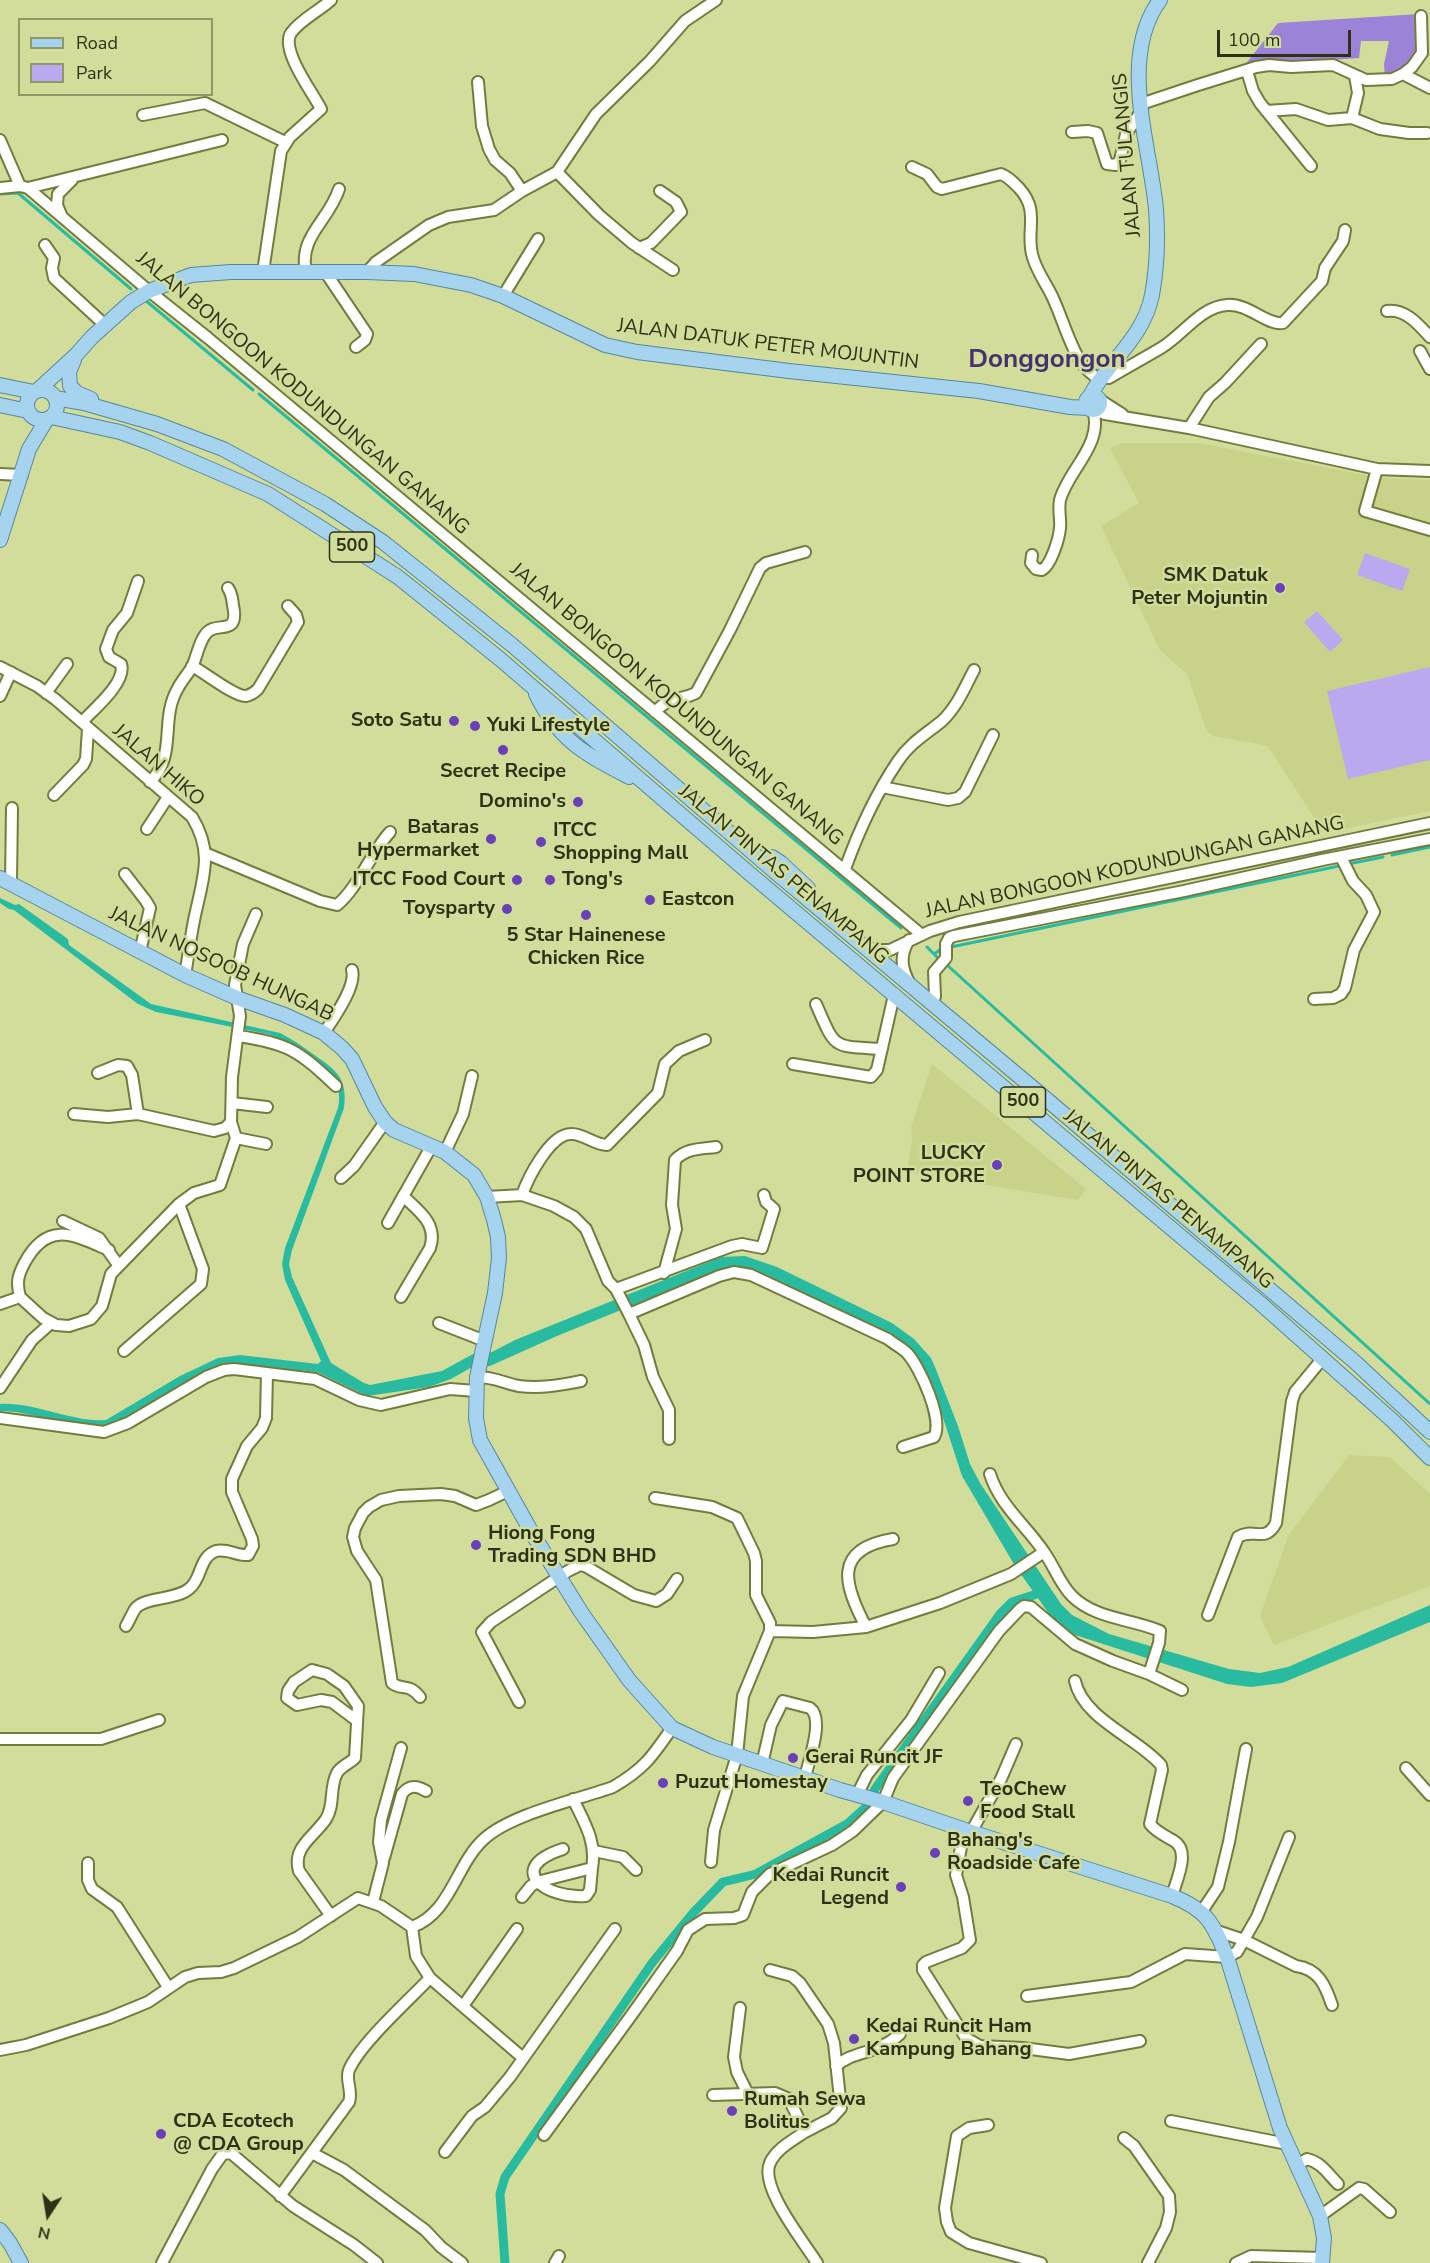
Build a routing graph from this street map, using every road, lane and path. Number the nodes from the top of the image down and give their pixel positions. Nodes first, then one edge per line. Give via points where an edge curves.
1 (331, 0) edge
2 (717, 0) edge
3 (1160, 0) edge
4 (1421, 16) dead end
5 (1246, 71) junction
6 (1403, 74) junction
7 (1355, 76) junction
8 (478, 82) dead end
9 (1430, 88) edge
10 (1142, 107) junction
11 (1266, 111) junction
12 (143, 115) dead end
13 (1352, 118) junction
14 (1072, 132) dead end
15 (1427, 133) dead end
16 (222, 140) dead end
17 (0, 141) edge
18 (285, 142) junction
19 (1311, 166) dead end
20 (912, 167) dead end
21 (557, 172) junction
22 (75, 178) junction
23 (24, 187) junction
24 (0, 188) edge
25 (339, 189) dead end
26 (522, 191) junction
27 (660, 191) dead end
28 (63, 218) junction
29 (1345, 230) dead end
30 (538, 239) dead end
31 (45, 245) dead end
32 (639, 248) junction
33 (673, 270) dead end
34 (263, 272) junction
35 (367, 272) junction
36 (306, 273) junction
37 (326, 273) junction
38 (149, 291) junction
39 (503, 296) junction
40 (1387, 311) dead end
41 (105, 325) junction
42 (1430, 337) edge
43 (1261, 344) dead end
44 (356, 347) dead end
45 (1420, 351) dead end
46 (76, 355) junction
47 (1430, 369) edge
48 (1106, 376) junction
49 (0, 385) edge
50 (36, 391) junction
51 (56, 398) junction
52 (1093, 403) junction
53 (0, 405) edge
54 (29, 413) junction
55 (49, 418) junction
56 (142, 419) junction
57 (1189, 428) junction
58 (30, 449) junction
59 (1377, 469) junction
60 (1430, 471) edge
61 (0, 474) edge
62 (22, 475) junction
63 (1430, 530) edge
64 (0, 540) edge
65 (805, 552) dead end
66 (1032, 555) dead end
67 (138, 580) dead end
68 (228, 588) dead end
69 (288, 606) dead end
70 (66, 664) dead end
71 (192, 666) junction
72 (0, 668) edge
73 (974, 670) dead end
74 (11, 672) junction
75 (533, 688) junction
76 (45, 693) junction
77 (0, 696) edge
78 (655, 712) junction
79 (85, 725) junction
80 (607, 729) junction
81 (993, 735) dead end
82 (609, 753) junction
83 (589, 757) junction
84 (150, 782) junction
85 (882, 787) junction
86 (649, 788) junction
87 (54, 795) dead end
88 (168, 797) junction
89 (12, 808) dead end
90 (1430, 823) edge
91 (147, 829) dead end
92 (390, 832) dead end
93 (1430, 839) edge
94 (1317, 847) junction
95 (206, 853) junction
96 (1341, 857) junction
97 (762, 860) junction
98 (1322, 860) junction
99 (845, 868) junction
100 (125, 874) dead end
101 (1176, 876) junction
102 (6, 880) edge
103 (1184, 891) junction
104 (774, 894) junction
105 (256, 914) dead end
106 (922, 935) junction
107 (909, 940) junction
108 (860, 943) junction
109 (140, 952) junction
110 (352, 970) dead end
111 (185, 975) junction
112 (910, 986) junction
113 (894, 995) junction
114 (237, 998) junction
115 (1314, 999) dead end
116 (816, 1004) dead end
117 (933, 1004) junction
118 (324, 1033) junction
119 (238, 1034) junction
120 (705, 1040) dead end
121 (882, 1048) junction
122 (794, 1064) dead end
123 (98, 1073) dead end
124 (472, 1076) dead end
125 (336, 1086) dead end
126 (232, 1104) junction
127 (267, 1107) dead end
128 (74, 1114) dead end
129 (138, 1114) junction
130 (231, 1122) junction
131 (385, 1122) junction
132 (236, 1138) junction
133 (266, 1144) dead end
134 (431, 1147) junction
135 (716, 1147) dead end
136 (445, 1152) junction
137 (340, 1178) dead end
138 (522, 1195) junction
139 (764, 1195) dead end
140 (403, 1196) junction
141 (487, 1197) junction
142 (179, 1204) junction
143 (63, 1221) dead end
144 (388, 1223) dead end
145 (109, 1250) junction
146 (119, 1266) junction
147 (664, 1273) junction
148 (617, 1292) junction
149 (20, 1297) junction
150 (401, 1297) dead end
151 (0, 1304) edge
152 (628, 1313) junction
153 (51, 1323) junction
154 (439, 1323) dead end
155 (483, 1346) junction
156 (124, 1352) dead end
157 (1323, 1358) junction
158 (267, 1373) junction
159 (478, 1379) junction
160 (581, 1381) dead end
161 (0, 1388) edge
162 (0, 1418) edge
163 (1430, 1432) edge
164 (669, 1439) dead end
165 (903, 1447) dead end
166 (1430, 1458) edge
167 (990, 1474) dead end
168 (508, 1491) junction
169 (656, 1498) dead end
170 (894, 1539) dead end
171 (1040, 1554) junction
172 (558, 1577) junction
173 (676, 1580) dead end
174 (1208, 1615) dead end
175 (126, 1626) dead end
176 (866, 1628) junction
177 (770, 1631) junction
178 (1150, 1669) junction
179 (939, 1673) dead end
180 (1075, 1681) dead end
181 (1182, 1690) dead end
182 (420, 1698) dead end
183 (519, 1702) dead end
184 (159, 1720) dead end
185 (356, 1720) junction
186 (672, 1728) junction
187 (0, 1739) edge
188 (1016, 1744) dead end
189 (400, 1748) dead end
190 (1246, 1749) dead end
191 (737, 1755) junction
192 (762, 1764) junction
193 (1406, 1768) dead end
194 (805, 1778) junction
195 (426, 1791) dead end
196 (1430, 1795) edge
197 (858, 1796) junction
198 (573, 1799) junction
199 (879, 1801) junction
200 (967, 1831) junction
201 (1289, 1837) dead end
202 (563, 1849) dead end
203 (594, 1851) junction
204 (711, 1862) dead end
205 (88, 1863) dead end
206 (383, 1863) junction
207 (592, 1868) junction
208 (636, 1870) dead end
209 (537, 1882) junction
210 (1172, 1896) junction
211 (522, 1897) dead end
212 (373, 1902) junction
213 (1202, 1911) junction
214 (331, 1916) junction
215 (412, 1927) junction
216 (517, 1929) dead end
217 (615, 1929) dead end
218 (1217, 1931) junction
219 (1244, 1940) junction
220 (1227, 1957) junction
221 (770, 1970) dead end
222 (430, 1978) junction
223 (168, 1987) junction
224 (1028, 1996) dead end
225 (1332, 2005) dead end
226 (463, 2006) junction
227 (740, 2008) dead end
228 (900, 2034) dead end
229 (1140, 2041) dead end
230 (0, 2050) edge
231 (523, 2058) junction
232 (836, 2066) junction
233 (748, 2094) junction
234 (713, 2095) dead end
235 (1171, 2121) dead end
236 (988, 2125) dead end
237 (805, 2132) junction
238 (544, 2135) dead end
239 (1124, 2138) dead end
240 (1287, 2144) junction
241 (445, 2152) dead end
242 (312, 2153) junction
243 (1297, 2165) junction
244 (1338, 2184) dead end
245 (280, 2196) junction
246 (1390, 2212) dead end
247 (1320, 2216) junction
248 (0, 2230) edge
249 (0, 2245) edge
250 (1322, 2261) edge
251 (21, 2263) edge
252 (162, 2263) edge
253 (376, 2263) edge
254 (462, 2263) edge
255 (817, 2263) edge
256 (1041, 2263) edge
257 (1148, 2263) edge
258 (1236, 2263) edge

1 - 18 street via 290,34 292,59 321,110
2 - 21 street via 685,21 596,114
3 - 10 main road, JALAN TULANGIS via 1146,28 1140,52
4 - 6 street via 1422,54
5 - 7 street via 1269,65 1333,65
5 - 10 street
5 - 11 street
6 - 7 street via 1379,81
6 - 9 street
7 - 13 street via 1358,93
8 - 26 street via 482,126 489,149
10 - 14 street via 1126,134 1116,165 1107,164 1097,133
10 - 48 main road, JALAN TULANGIS via 1156,209 1154,276 1151,298 1137,332
11 - 13 street via 1296,109 1328,120
11 - 19 street
12 - 18 street via 205,103
13 - 15 street via 1380,129
16 - 22 street
17 - 23 street
18 - 34 street
20 - 48 street via 927,174 942,189 1001,174 1008,176 1032,212 1030,242 1035,262 1078,358 1085,368
21 - 26 street
21 - 32 street
22 - 23 street
22 - 28 street via 58,194 57,205
23 - 24 street
23 - 28 street, JALAN BONGOON KODUNDUNGAN GANANG
25 - 36 street via 334,204 308,241 303,260
26 - 35 street via 494,210 438,220
27 - 32 street via 676,202 681,212 651,243
28 - 38 street, JALAN BONGOON KODUNDUNGAN GANANG
29 - 48 street via 1322,281 1283,323 1272,322 1242,306 1220,306 1198,317 1161,348
30 - 39 street
31 - 41 street via 54,258 54,278
32 - 33 street
34 - 36 main road, JALAN DATUK PETER MOJUNTIN
34 - 38 main road, JALAN DATUK PETER MOJUNTIN via 191,275
35 - 37 main road, JALAN DATUK PETER MOJUNTIN
35 - 39 main road, JALAN DATUK PETER MOJUNTIN via 450,279
36 - 37 main road, JALAN DATUK PETER MOJUNTIN
37 - 44 street via 367,334
38 - 41 main road, JALAN DATUK PETER MOJUNTIN
38 - 78 street, JALAN BONGOON KODUNDUNGAN GANANG
39 - 52 main road, JALAN DATUK PETER MOJUNTIN via 605,345 622,349 979,391 1070,407
40 - 42 street via 1408,316
41 - 46 main road, JALAN DATUK PETER MOJUNTIN
43 - 57 street via 1209,397
45 - 47 street
46 - 50 main road, JALAN DATUK PETER MOJUNTIN
46 - 56 main road via 68,379 72,389
48 - 52 main road, JALAN TULANGIS
49 - 50 main road, 500
50 - 51 main road, 500 via 47,390
50 - 54 main road via 28,398
51 - 55 main road via 56,410
51 - 56 main road, JALAN PINTAS PENAMPANG / 500
52 - 57 street, JALAN DATUK PETER MOJUNTIN via 1105,414
52 - 66 street via 1095,419 1089,445 1059,502 1060,530 1051,559 1046,568 1036,569
53 - 54 main road, 500
54 - 55 main road, 500 via 38,419
54 - 58 main road
55 - 58 main road
55 - 75 main road, JALAN PINTAS PENAMPANG / 500 via 112,430 150,443 268,494 398,577
56 - 80 main road, JALAN PINTAS PENAMPANG / 500 via 256,465 383,542 512,645
57 - 59 street, JALAN DATUK PETER MOJUNTIN
58 - 62 main road
59 - 60 street, JALAN DATUK PETER MOJUNTIN
59 - 63 street via 1365,511
61 - 62 street
62 - 64 main road
65 - 78 street via 760,568 696,693 668,700
67 - 79 street via 127,614 113,630 106,650 109,657 122,664 120,679
68 - 71 street via 235,610 233,622 229,627 207,632
69 - 71 street via 298,622 253,693 237,694
70 - 76 street
71 - 84 street via 174,697 164,761 160,773
72 - 74 street, JALAN HIKO
73 - 85 street via 955,706 915,740
74 - 76 street, JALAN HIKO
74 - 77 street
75 - 82 main road, JALAN PINTAS PENAMPANG / 500
75 - 83 main road, 500 via 547,717
76 - 79 street, JALAN HIKO
78 - 99 street, JALAN BONGOON KODUNDUNGAN GANANG
79 - 84 street, JALAN HIKO
79 - 87 street via 86,759
80 - 82 main road via 612,744
80 - 97 main road, JALAN PINTAS PENAMPANG / 500
81 - 85 street via 965,792 958,798 948,800
82 - 83 main road
82 - 86 main road, JALAN PINTAS PENAMPANG / 500
83 - 86 main road
84 - 88 street, JALAN HIKO
85 - 99 street
86 - 104 main road, JALAN PINTAS PENAMPANG / 500
88 - 91 street
88 - 95 street, JALAN HIKO via 192,817
89 - 102 street
90 - 94 street, JALAN BONGOON KODUNDUNGAN GANANG
92 - 95 street via 346,898 337,905
93 - 96 street
94 - 98 street
94 - 101 street, JALAN BONGOON KODUNDUNGAN GANANG
95 - 111 street, JALAN HIKO
96 - 98 street
96 - 115 street via 1374,912 1354,950 1341,994
97 - 104 main road via 760,868
97 - 108 main road, JALAN PINTAS PENAMPANG / 500
98 - 103 street
99 - 106 street, JALAN BONGOON KODUNDUNGAN GANANG
100 - 109 street via 150,909
101 - 103 street
101 - 106 street, JALAN BONGOON KODUNDUNGAN GANANG via 959,922
102 - 109 main road, JALAN NOSOOB HUNGAB
103 - 117 street via 949,938 946,958 934,972
104 - 113 main road, JALAN PINTAS PENAMPANG / 500
105 - 114 street via 243,944 235,985
106 - 107 street
107 - 108 street via 883,951
107 - 112 street via 902,959
108 - 112 main road, JALAN PINTAS PENAMPANG / 500
109 - 111 main road, JALAN NOSOOB HUNGAB
110 - 118 street via 351,986
111 - 114 main road, JALAN NOSOOB HUNGAB
112 - 117 main road, JALAN PINTAS PENAMPANG / 500
113 - 121 street
113 - 157 main road, JALAN PINTAS PENAMPANG / 500
114 - 118 main road, JALAN NOSOOB HUNGAB
114 - 119 street
116 - 121 street via 836,1044
117 - 163 main road, JALAN PINTAS PENAMPANG / 500 via 1355,1362
118 - 131 main road, JALAN NOSOOB HUNGAB via 352,1059
119 - 125 street via 289,1047
119 - 126 street
120 - 138 street via 679,1051 665,1064 658,1093 607,1145 570,1133 560,1137 536,1163
121 - 122 street via 877,1070 871,1077
123 - 129 street via 118,1065 128,1066
124 - 136 street via 463,1114
126 - 127 street
126 - 130 street
128 - 129 street
129 - 130 street via 214,1131
130 - 132 street
131 - 134 main road, JALAN NOSOOB HUNGAB
131 - 137 street via 354,1166
132 - 133 street
132 - 142 street via 220,1185 194,1193
134 - 136 main road, JALAN NOSOOB HUNGAB
134 - 140 street
135 - 147 street via 693,1149 675,1160 672,1194 676,1229
136 - 141 main road, JALAN NOSOOB HUNGAB via 474,1175
138 - 141 street
138 - 148 street via 561,1209 581,1223
139 - 147 street via 774,1209 762,1248 732,1246
140 - 144 street
140 - 150 street via 422,1213 433,1239
141 - 155 main road, JALAN NOSOOB HUNGAB via 498,1237 499,1258
142 - 146 street
142 - 156 street via 203,1269 201,1284
143 - 145 street via 99,1238
145 - 146 street
145 - 149 street via 75,1236 56,1234 42,1240 18,1276
146 - 153 street via 111,1274 102,1306 91,1319 69,1326
147 - 148 street
148 - 152 street
149 - 151 street
149 - 153 street
152 - 164 street via 669,1410
152 - 165 street via 734,1272 751,1275 888,1339 906,1352 920,1372 938,1425 934,1437
153 - 161 street via 32,1340
154 - 155 street
155 - 159 main road, JALAN NOSOOB HUNGAB
157 - 166 main road, JALAN PINTAS PENAMPANG / 500
157 - 174 street via 1292,1401 1276,1524 1264,1535 1248,1533 1238,1537
158 - 159 street via 315,1380 359,1400 381,1405
158 - 162 street via 224,1370 116,1430 89,1432
158 - 175 street via 266,1418 247,1446 231,1485 252,1539 251,1551 244,1556 213,1552 190,1588 182,1594 142,1604
159 - 160 street via 492,1377 518,1386 541,1388
159 - 168 main road, JALAN NOSOOB HUNGAB via 476,1419 480,1440
167 - 171 street via 1005,1505 1034,1536
168 - 172 main road, JALAN NOSOOB HUNGAB
168 - 182 street via 476,1504 441,1494 381,1500 369,1507 355,1528 357,1551 376,1580 392,1683 410,1688
169 - 177 street via 712,1508 737,1518 754,1552 756,1594
170 - 176 street via 863,1549 849,1566 848,1584
171 - 176 street via 1011,1574
171 - 178 street via 1078,1601 1097,1612 1160,1631
172 - 173 street via 585,1566 634,1595 656,1601 667,1594
172 - 183 street via 482,1632
172 - 186 main road, JALAN NOSOOB HUNGAB via 628,1680
176 - 177 street
177 - 191 street via 742,1696
178 - 181 street
178 - 199 street via 1113,1661 1075,1644 1039,1612 1024,1606 999,1631
179 - 197 street via 916,1712 867,1775
180 - 210 street via 1077,1691 1091,1707 1161,1765 1150,1824 1180,1847 1182,1862
184 - 187 street via 101,1739
185 - 185 street via 332,1702 297,1705 287,1698 288,1690 312,1670 327,1674 344,1686 358,1706
185 - 214 street via 355,1758 337,1772 326,1819 298,1854 298,1871
186 - 191 main road, JALAN NOSOOB HUNGAB
186 - 198 street via 636,1773 613,1787
188 - 200 street via 1001,1779
189 - 206 street via 381,1820 379,1842
190 - 213 street via 1220,1879
191 - 192 main road, JALAN NOSOOB HUNGAB
191 - 204 street via 714,1830
192 - 194 main road, JALAN NOSOOB HUNGAB
192 - 194 street via 771,1725 783,1701 810,1708 817,1718
193 - 196 street
194 - 197 main road, JALAN NOSOOB HUNGAB
195 - 206 street via 414,1786 402,1794
197 - 199 main road, JALAN NOSOOB HUNGAB
198 - 203 street
198 - 215 street via 507,1823 484,1839 437,1910
199 - 200 main road, JALAN NOSOOB HUNGAB
199 - 238 street via 853,1831 770,1874 752,1892 743,1915 705,1919 688,1930 677,1951
200 - 210 main road, JALAN NOSOOB HUNGAB
200 - 229 street via 956,1875 970,1940 962,1948 923,1965 966,2038 980,2046 1069,2054
201 - 219 street
202 - 209 street via 538,1861 534,1875
203 - 207 street
203 - 208 street via 623,1857
205 - 223 street via 92,1889 117,1907
206 - 212 street
207 - 209 street
207 - 209 street via 586,1896 559,1894
209 - 211 street
210 - 213 main road, JALAN NOSOOB HUNGAB
212 - 214 street via 358,1898
212 - 215 street
213 - 218 main road, JALAN NOSOOB HUNGAB
214 - 223 street via 234,1968 198,1973
215 - 222 street via 416,1956
216 - 226 street
217 - 231 street
218 - 219 street
218 - 220 main road, JALAN NOSOOB HUNGAB
219 - 220 street via 1240,1950
219 - 225 street via 1315,1972
220 - 224 street via 1185,1954 1131,1982
220 - 240 main road, JALAN NOSOOB HUNGAB
221 - 232 street via 792,1976 819,2010 832,2033
222 - 226 street
222 - 242 street via 353,2062 347,2075 350,2102
223 - 230 street via 148,2002 109,2018
226 - 231 street
227 - 233 street via 734,2057
228 - 232 street via 889,2044 842,2060
231 - 241 street
232 - 237 street via 841,2109
233 - 234 street
233 - 237 street via 775,2093 789,2099
235 - 240 street
236 - 256 street via 969,2128 957,2136 945,2208 947,2222 951,2232 969,2243
237 - 255 street via 771,2161 768,2176 780,2207
239 - 257 street via 1169,2196 1166,2228
240 - 243 main road, JALAN NOSOOB HUNGAB
242 - 245 street
242 - 254 street via 344,2170
243 - 244 street via 1306,2159 1314,2161
243 - 247 main road, JALAN NOSOOB HUNGAB
245 - 252 street via 232,2154 224,2154 212,2169
245 - 253 street
246 - 247 street via 1359,2188
247 - 250 main road, JALAN NOSOOB HUNGAB via 1324,2238
248 - 251 main road
249 - 251 main road
250 - 258 street via 1251,2256

